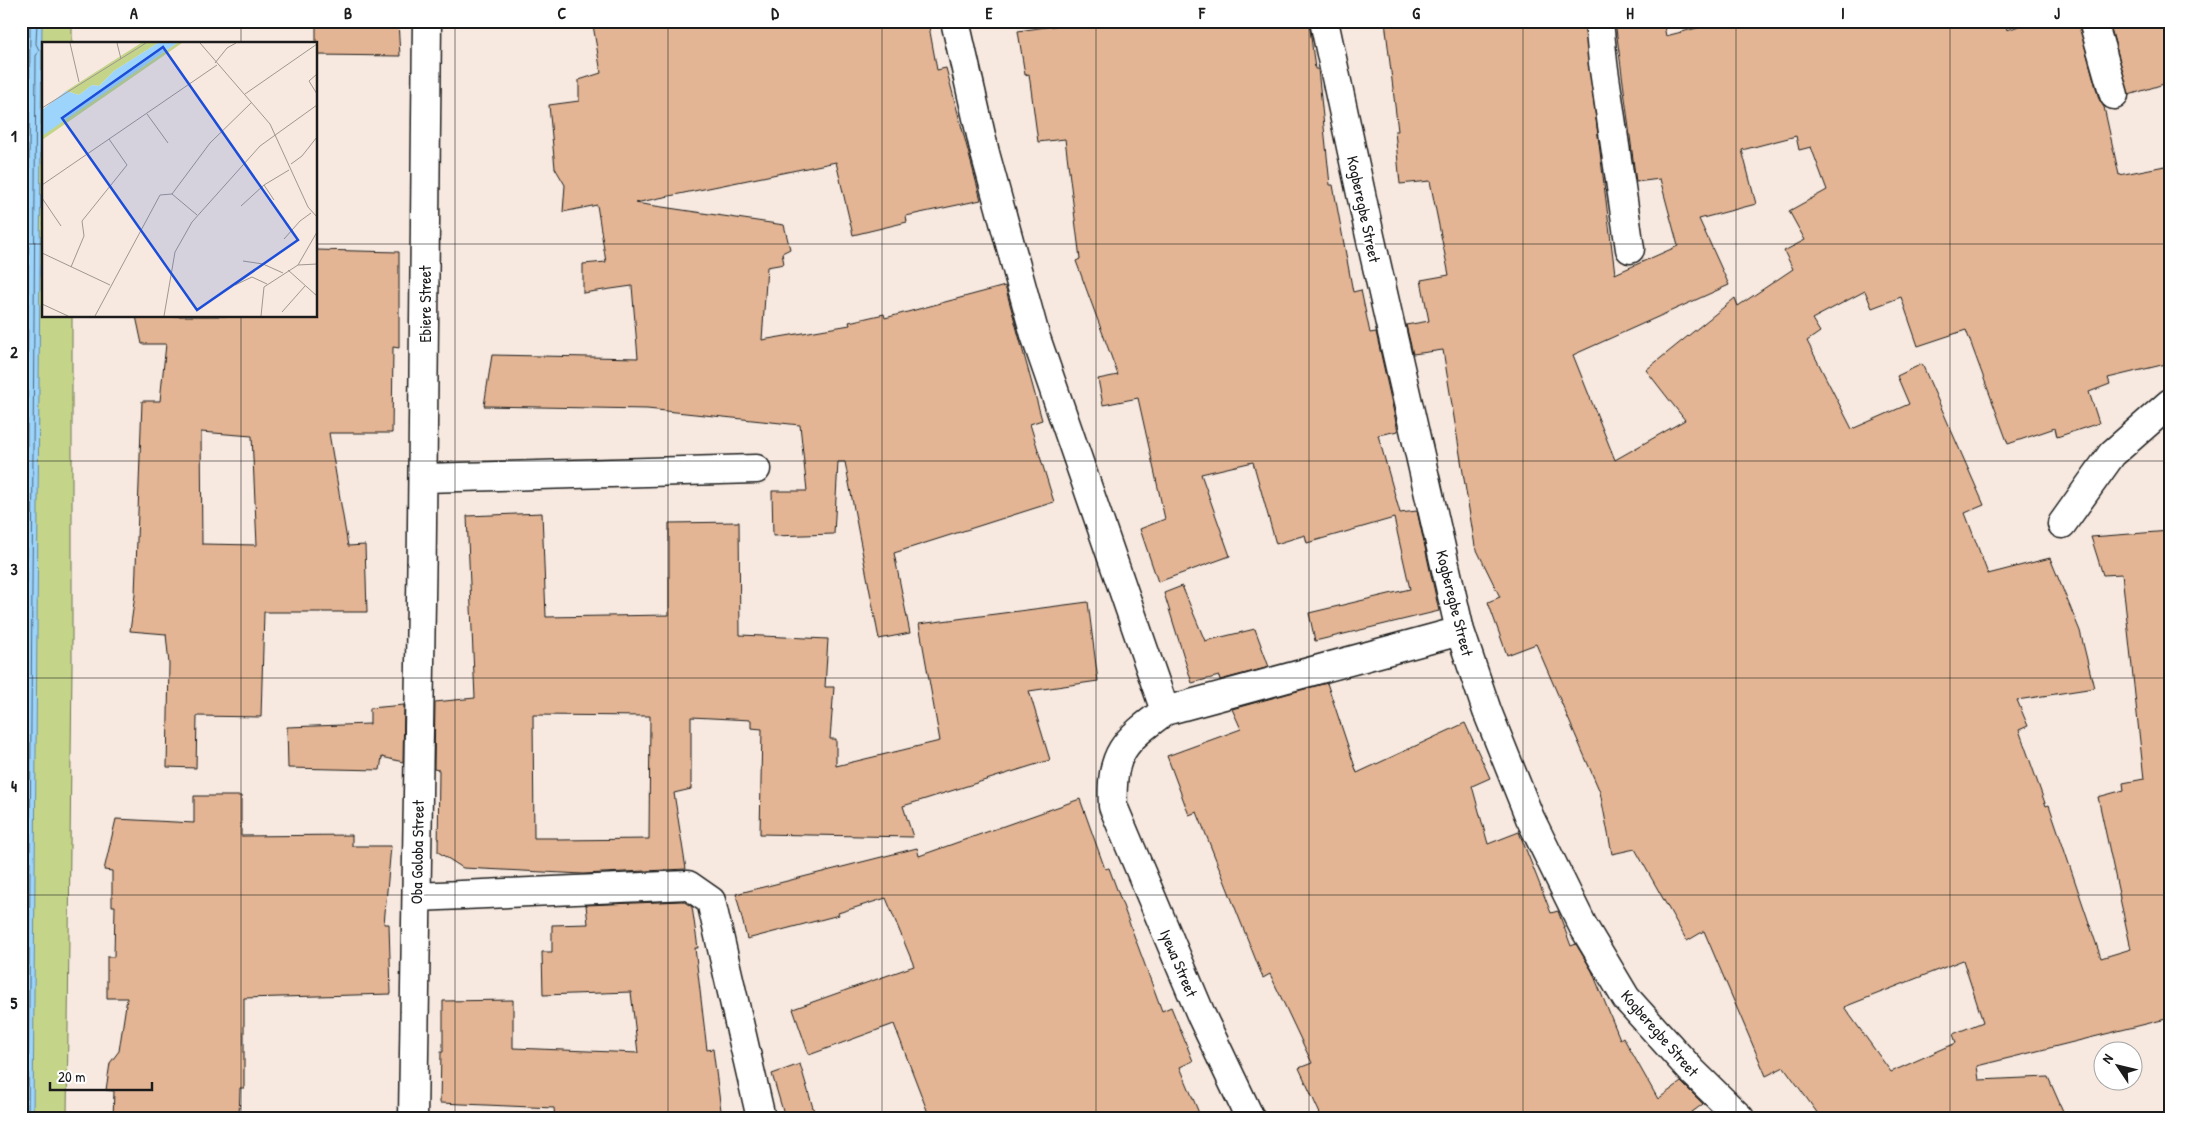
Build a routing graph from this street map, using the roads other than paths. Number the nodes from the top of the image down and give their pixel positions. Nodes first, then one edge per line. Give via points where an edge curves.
1 (427, 21) edge
2 (955, 21) edge
3 (1324, 21) edge
4 (1599, 21) edge
5 (2093, 21) edge
6 (2114, 95) dead end
7 (1630, 249) dead end
8 (2170, 403) edge
9 (756, 469) dead end
10 (424, 478) junction
11 (2062, 524) dead end
12 (420, 587) joint
13 (1460, 631) junction
14 (1165, 711) junction
15 (416, 897) junction
16 (413, 1118) edge
17 (761, 1118) edge
18 (1250, 1118) edge
19 (1740, 1118) edge

1 - 10 street, Ebiere Street
2 - 14 street via 985,153 1035,335
3 - 13 street, Kogberegbe Street
4 - 7 street via 1602,63
5 - 6 street
8 - 11 street via 2112,454
9 - 10 street
10 - 12 street, Ebiere Street
12 - 15 street, Oba Goloba Street
13 - 14 street
13 - 19 street, Kogberegbe Street via 1487,711 1530,818 1583,926 1626,998
14 - 18 street, Iyewa Street via 1135,733 1117,756 1111,781 1113,806 1202,1017
15 - 16 street, Oba Goloba Street
15 - 17 street via 688,885 701,893 711,901

